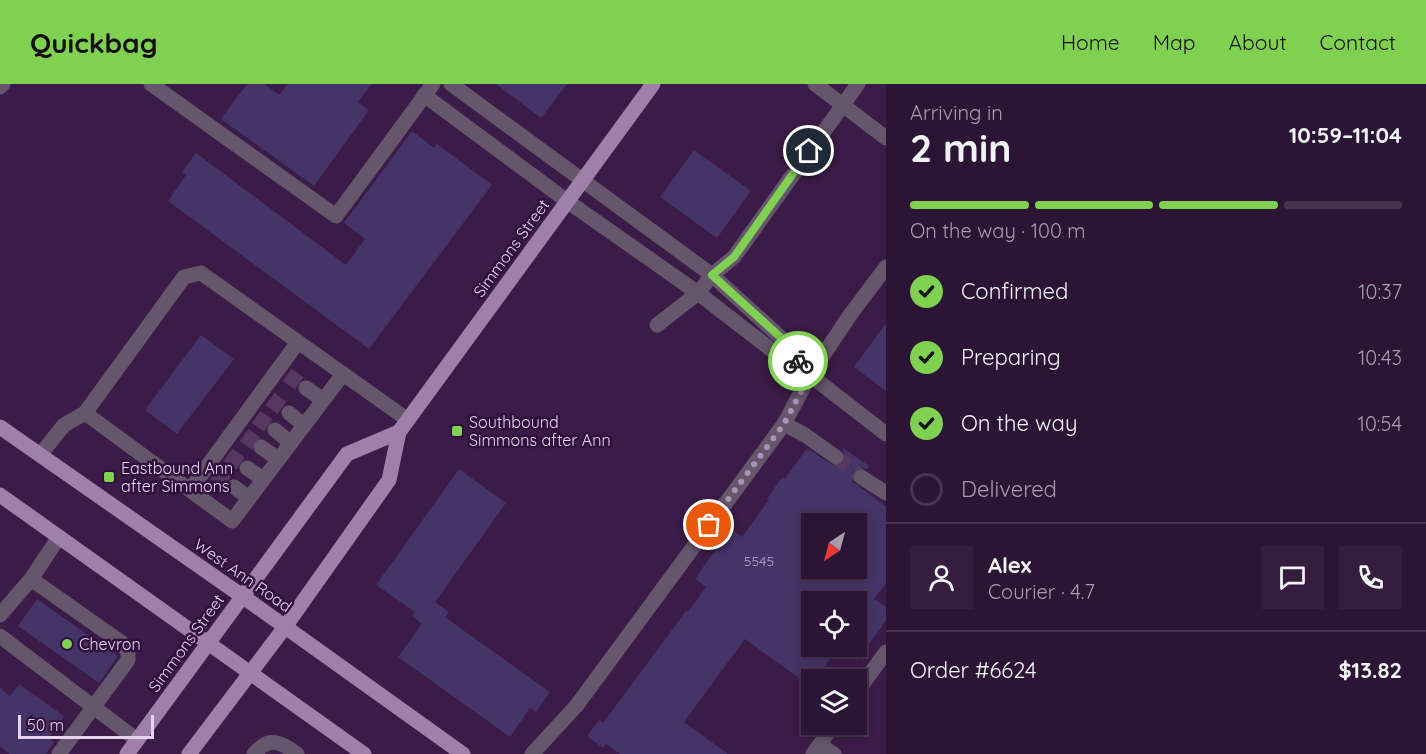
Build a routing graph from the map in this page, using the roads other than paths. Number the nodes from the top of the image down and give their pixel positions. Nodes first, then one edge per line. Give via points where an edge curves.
1 (151, 84) edge
2 (451, 84) edge
3 (653, 84) edge
4 (815, 84) edge
5 (858, 84) edge
6 (429, 90) edge
7 (843, 105) junction
8 (886, 138) edge
9 (583, 179) junction
10 (567, 201) junction
11 (886, 267) edge
12 (712, 275) junction
13 (698, 293) junction
14 (657, 325) dead end
15 (298, 342) junction
16 (806, 370) junction
17 (343, 374) junction
18 (306, 388) tunnel mouth
19 (323, 400) junction
20 (85, 413) junction
21 (289, 413) tunnel mouth
22 (408, 420) junction
23 (784, 424) junction
24 (304, 425) junction
25 (0, 428) edge
26 (275, 430) tunnel mouth
27 (399, 432) junction
28 (886, 434) edge
29 (291, 442) junction
30 (261, 447) tunnel mouth
31 (40, 455) junction
32 (836, 457) tunnel mouth
33 (278, 459) junction
34 (247, 468) tunnel mouth
35 (861, 477) tunnel mouth
36 (263, 479) junction
37 (234, 487) tunnel mouth
38 (190, 490) junction
39 (886, 493) edge
40 (0, 495) edge
41 (249, 498) junction
42 (59, 537) junction
43 (31, 579) junction
44 (242, 596) junction
45 (0, 615) edge
46 (285, 627) junction
47 (0, 636) edge
48 (208, 644) junction
49 (886, 652) edge
50 (250, 674) junction
51 (867, 678) edge
52 (94, 707) junction
53 (826, 735) edge
54 (137, 740) junction
55 (816, 749) edge
56 (59, 754) edge
57 (127, 754) edge
58 (189, 754) edge
59 (254, 754) edge
60 (297, 754) edge
61 (364, 754) edge
62 (463, 754) edge
63 (532, 754) edge
64 (834, 754) edge

1 - 6 street via 336,216
2 - 9 street
3 - 9 main road, Simmons Street
4 - 7 street
5 - 7 street
6 - 10 street
7 - 8 street
7 - 12 street via 734,257
9 - 10 main road, Simmons Street
9 - 12 street
10 - 13 street
10 - 22 main road, Simmons Street
11 - 16 street
12 - 13 street
12 - 16 street via 789,345
13 - 14 street
13 - 16 street via 777,354
15 - 17 street
15 - 20 street via 201,273 184,277
15 - 38 street via 283,372 211,470
16 - 23 street
16 - 28 street
17 - 19 street
17 - 22 street
18 - 19 street
19 - 24 street
20 - 31 street via 64,425
20 - 38 street
21 - 24 street
22 - 27 main road, Simmons Street
23 - 32 street
23 - 63 street via 577,705
24 - 29 street
25 - 31 main road, West Ann Road
26 - 29 street
27 - 44 main road, Simmons Street via 346,454
27 - 46 main road, Simmons Street via 389,480
29 - 33 street
30 - 33 street
31 - 44 main road, West Ann Road
33 - 36 street
34 - 36 street
35 - 39 street
36 - 41 street
37 - 41 street
38 - 41 street via 232,520
40 - 42 main road
42 - 43 street
42 - 48 main road
43 - 45 street
43 - 52 street via 122,643 128,652 128,660
44 - 46 main road, West Ann Road
44 - 48 main road, Simmons Street
46 - 50 main road, Simmons Street
46 - 62 main road, West Ann Road
47 - 52 street
48 - 50 main road
48 - 54 main road, Simmons Street
49 - 51 street
50 - 58 main road, Simmons Street
50 - 61 main road
52 - 54 street
52 - 56 street
53 - 55 street
54 - 57 main road, Simmons Street
55 - 64 street
59 - 60 street via 261,746 277,742

